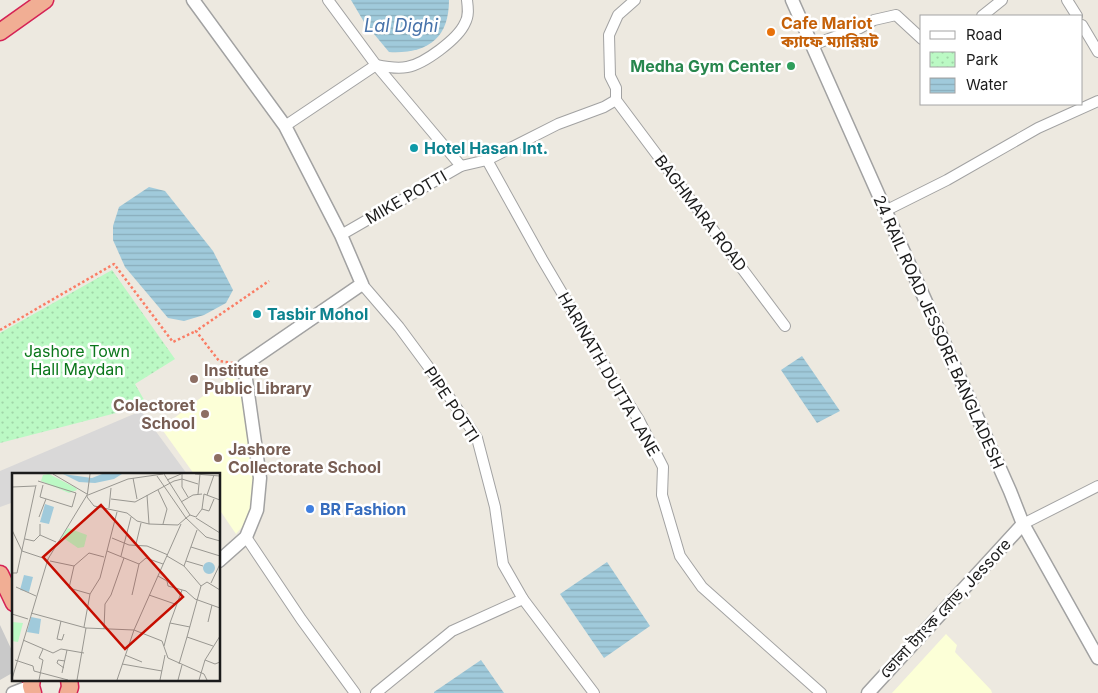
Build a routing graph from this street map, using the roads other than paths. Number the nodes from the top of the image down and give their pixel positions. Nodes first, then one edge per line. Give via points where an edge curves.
1 (45, 0) edge
2 (193, 0) edge
3 (328, 0) edge
4 (467, 0) edge
5 (635, 0) edge
6 (792, 0) edge
7 (1002, 0) edge
8 (1067, 0) edge
9 (983, 15) edge
10 (1076, 15) edge
11 (1083, 27) edge
12 (0, 32) edge
13 (920, 37) edge
14 (812, 45) junction
15 (1098, 52) edge
16 (376, 65) junction
17 (616, 100) junction
18 (1098, 101) edge
19 (285, 126) junction
20 (487, 160) junction
21 (461, 166) junction
22 (885, 211) junction
23 (341, 235) junction
24 (362, 284) junction
25 (786, 326) dead end
26 (1098, 486) edge
27 (1023, 524) junction
28 (246, 538) junction
29 (220, 561) edge
30 (0, 574) edge
31 (12, 599) edge
32 (523, 599) junction
33 (1098, 658) edge
34 (69, 680) edge
35 (32, 686) edge
36 (13, 693) edge
37 (68, 693) edge
38 (355, 693) edge
39 (376, 693) edge
40 (594, 693) edge
41 (821, 693) edge
42 (868, 693) edge

1 - 12 highway
2 - 19 street
3 - 16 street, MIKE POTTI
4 - 16 street via 465,24 438,51 407,67
5 - 17 street via 618,16 609,36 610,76 616,88
6 - 14 street, 24 RAIL ROAD JESSORE BANGLADESH
7 - 9 street
8 - 10 street
11 - 15 street
13 - 14 street via 896,15 874,20
14 - 22 street, 24 RAIL ROAD JESSORE BANGLADESH
16 - 19 street
16 - 21 street, MIKE POTTI
17 - 20 street via 558,124
17 - 25 street, BAGHMARA ROAD
18 - 22 street via 1038,128
19 - 23 street
20 - 21 street
20 - 41 street, HARINATH DUTTA LANE via 639,420 663,467 662,495 680,556 702,587
21 - 23 street, MIKE POTTI
22 - 27 street, 24 RAIL ROAD JESSORE BANGLADESH
23 - 24 street
24 - 28 street via 244,365 260,478 257,510
24 - 32 street, PIPE POTTI via 399,327 477,438 494,507 503,564
26 - 27 street
27 - 33 street, 24 RAIL ROAD JESSORE BANGLADESH
27 - 42 street, ভোলা ট্যাংক রোড, Jessore
28 - 29 street
28 - 38 street
30 - 31 highway
32 - 39 street via 452,631
32 - 40 street, PIPE POTTI
34 - 37 highway
35 - 36 street

